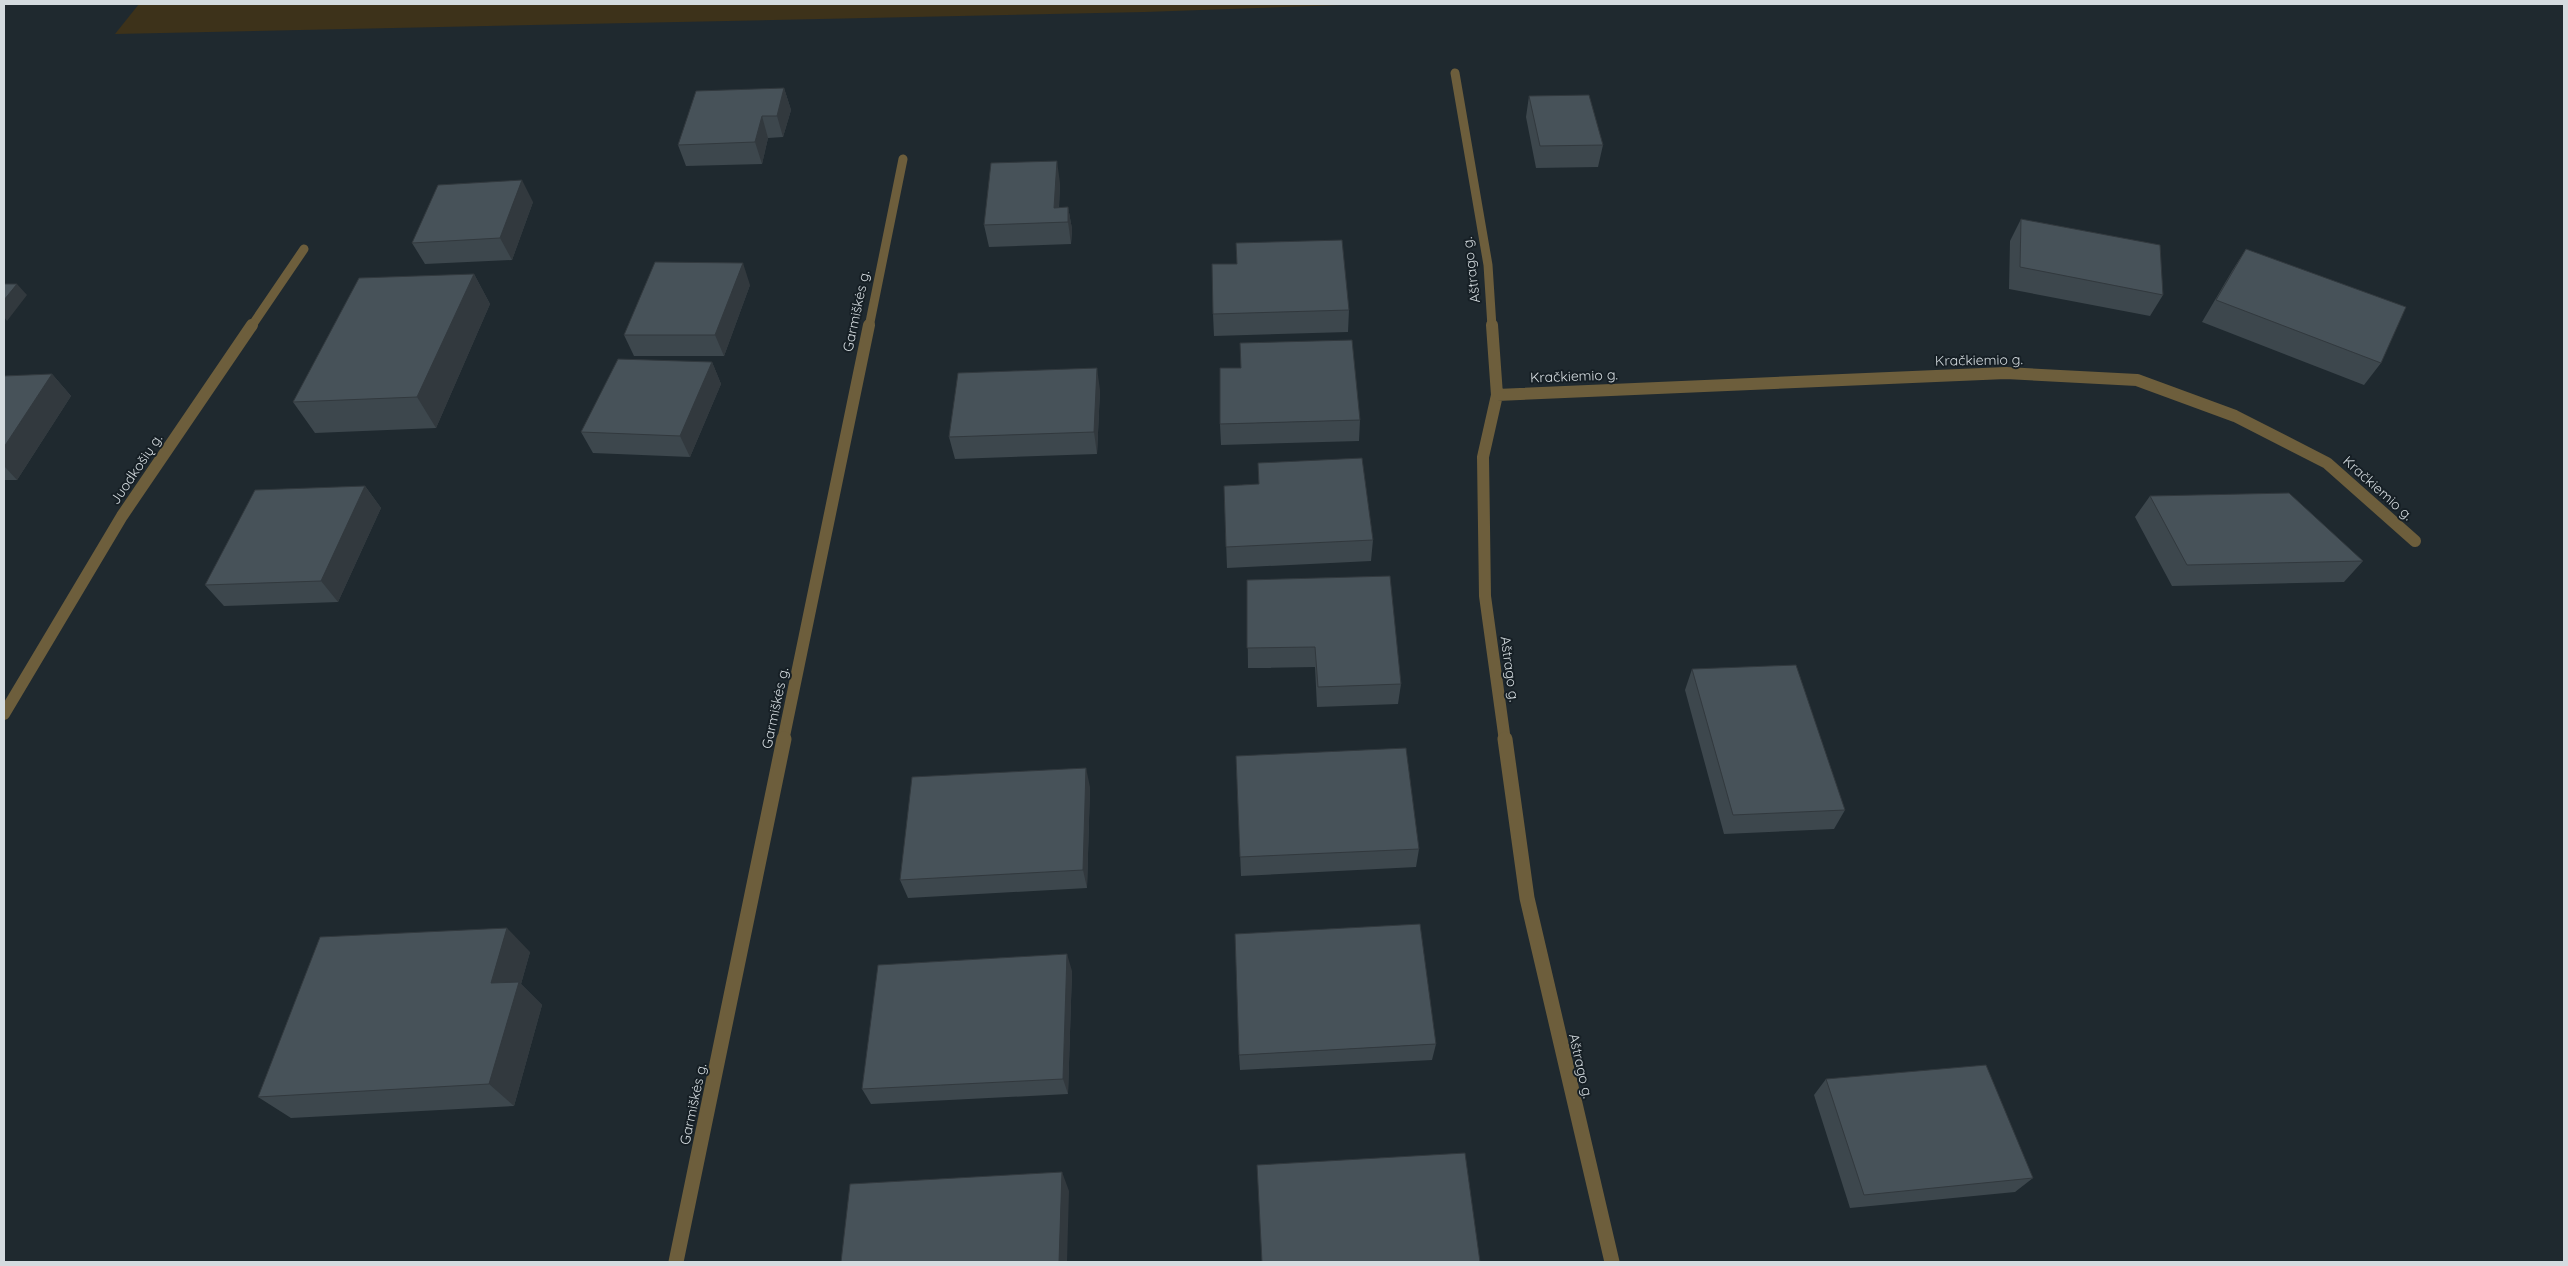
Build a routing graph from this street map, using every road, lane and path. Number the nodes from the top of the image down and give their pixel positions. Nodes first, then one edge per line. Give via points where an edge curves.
1 (1454, 73) dead end
2 (903, 159) dead end
3 (304, 249) dead end
4 (1497, 394) junction
5 (2415, 541) dead end
6 (4, 714) edge
7 (676, 1262) edge
8 (1612, 1262) edge

1 - 4 street, Aštrago g. via 1488,265
2 - 7 street, Garmiškės g.
3 - 6 street, Juodkošių g. via 122,516
4 - 5 street, Kračkiemio g. via 2006,373 2137,380 2235,416 2327,463
4 - 8 street, Aštrago g. via 1483,458 1485,596 1527,898

